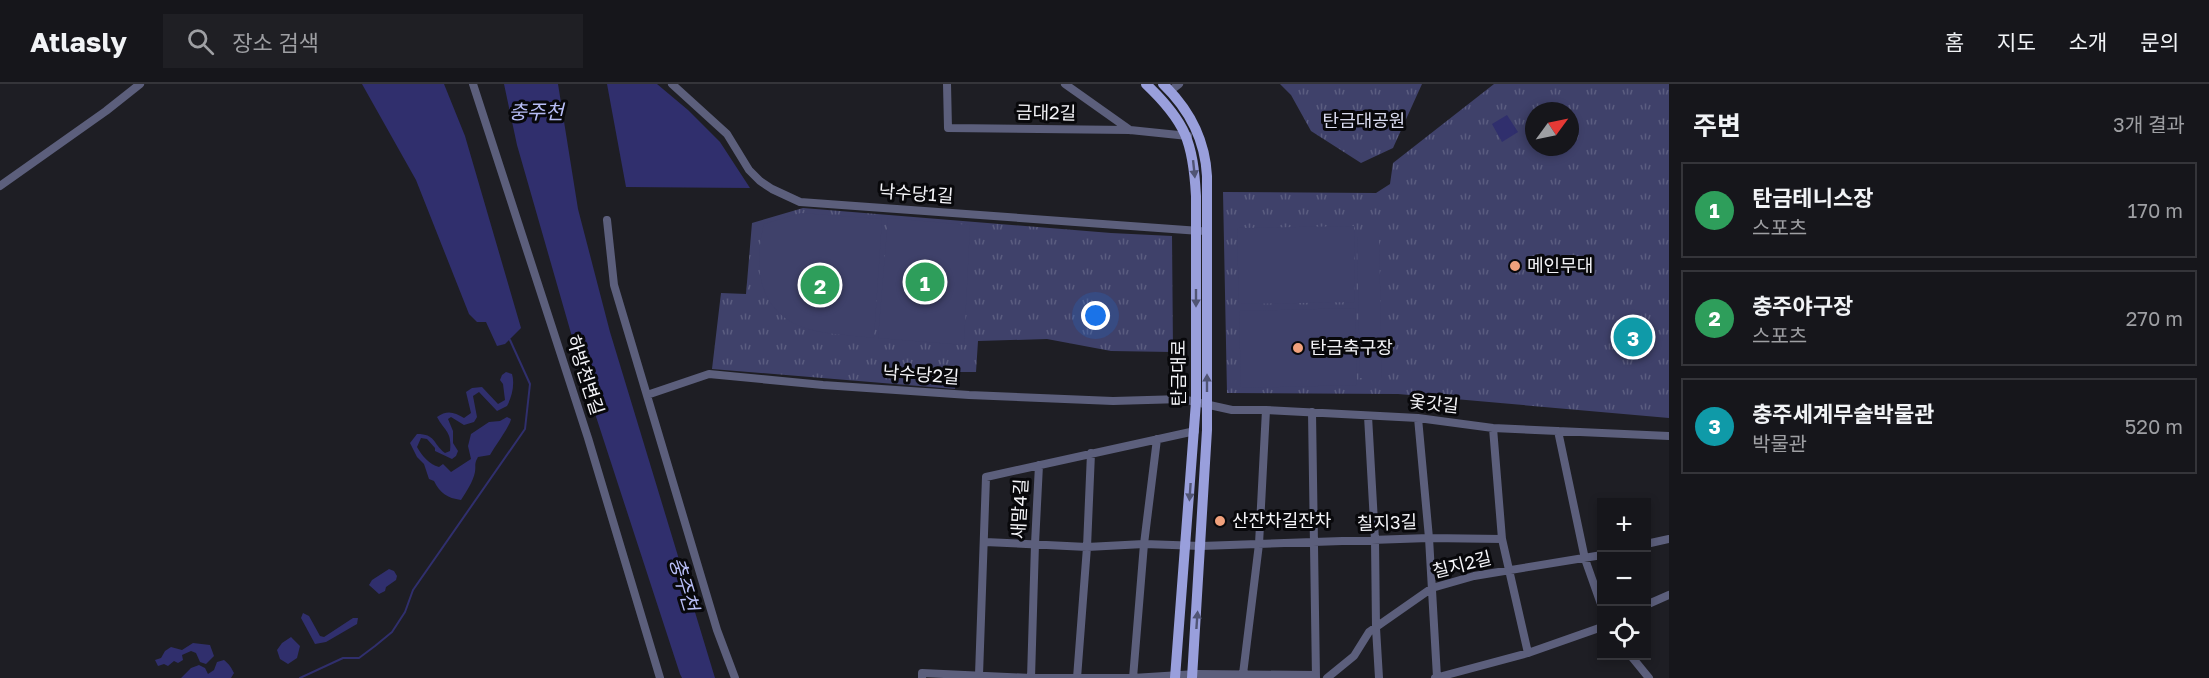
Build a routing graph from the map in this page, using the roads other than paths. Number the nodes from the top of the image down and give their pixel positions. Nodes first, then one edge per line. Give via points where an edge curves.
1 (140, 84) edge
2 (473, 84) edge
3 (672, 84) edge
4 (947, 84) edge
5 (1065, 84) edge
6 (1146, 84) edge
7 (1171, 86) edge
8 (1130, 130) junction
9 (1188, 136) junction
10 (0, 186) edge
11 (607, 220) dead end
12 (1201, 231) junction
13 (647, 395) junction
14 (1196, 402) junction
15 (1207, 406) junction
16 (1266, 410) junction
17 (1312, 412) junction
18 (1368, 416) junction
19 (1418, 418) junction
20 (1493, 428) junction
21 (1195, 431) junction
22 (1558, 431) junction
23 (1669, 436) edge
24 (1157, 439) junction
25 (1091, 453) junction
26 (1040, 465) junction
27 (1430, 538) junction
28 (1502, 538) junction
29 (1669, 539) edge
30 (1375, 540) junction
31 (985, 542) junction
32 (1314, 543) junction
33 (1651, 543) edge
34 (1035, 544) junction
35 (1144, 544) junction
36 (1259, 544) junction
37 (1186, 546) junction
38 (1201, 546) junction
39 (1087, 547) junction
40 (1597, 556) edge
41 (1585, 559) junction
42 (1509, 571) junction
43 (1432, 588) junction
44 (1669, 595) edge
45 (1651, 603) edge
46 (1602, 606) edge
47 (1376, 628) junction
48 (1597, 629) edge
49 (1528, 652) junction
50 (1635, 660) edge
51 (1243, 674) junction
52 (979, 675) junction
53 (1175, 676) edge
54 (1192, 676) edge
55 (1316, 676) edge
56 (660, 678) edge
57 (735, 678) edge
58 (922, 678) edge
59 (1031, 678) edge
60 (1077, 678) edge
61 (1133, 678) edge
62 (1327, 678) edge
63 (1379, 678) edge
64 (1436, 678) edge
65 (1649, 678) edge

1 - 10 street
2 - 56 street, 하방천변길 via 588,438
3 - 12 street, 낙수당1길 via 727,134 760,181 800,202
4 - 8 street, 금대2길 via 948,128
5 - 8 street
6 - 9 main road, 탄금대로
7 - 12 main road, 탄금대로 via 1202,145 1207,176
8 - 9 street, 금대2길
9 -> 12 main road, 탄금대로
11 - 13 street via 614,285
12 -> 14 main road, 탄금대로
15 -> 12 main road, 탄금대로
13 - 14 street, 낙수당2길 via 709,374 969,395
13 - 57 street
14 - 15 street, 옻갓길
14 - 21 main road, 탄금대로
15 - 16 street, 옻갓길 via 1232,411
15 - 38 main road, 탄금대로
16 - 17 street, 옻갓길
16 - 36 street
17 - 18 street, 옻갓길
17 - 32 street
18 - 19 street, 옻갓길
18 - 30 street
19 - 20 street, 옻갓길
19 - 27 street
20 - 22 street, 옻갓길
20 - 28 street
21 - 24 street, 새말4길
21 -> 37 main road, 탄금대로
22 - 23 street, 옻갓길
22 - 41 street
24 - 25 street, 새말4길
24 - 35 street
25 - 26 street, 새말4길
25 - 39 street
26 - 31 street via 986,477
26 - 34 street, 새말4길
27 - 28 street, 칠지3길
27 - 30 street, 칠지3길
27 - 43 street
28 - 42 street
29 - 33 street
30 - 32 street, 칠지3길
30 - 47 street
31 - 34 street, 칠지3길
31 - 52 street
32 - 36 street, 칠지3길
32 - 55 street
34 - 39 street, 칠지3길
34 - 59 street, 새말4길
35 - 37 street, 칠지3길
35 - 39 street, 칠지3길
35 - 61 street
36 - 38 street, 칠지3길
36 - 51 street
37 - 38 street, 칠지3길
37 - 53 main road, 탄금대로
54 -> 38 main road, 탄금대로
39 - 60 street
40 - 41 street, 칠지2길
41 - 42 street, 칠지2길
41 - 46 street
42 - 43 street, 칠지2길
42 - 49 street
43 - 47 street, 칠지2길
43 - 64 street
44 - 45 street
47 - 62 street, 칠지2길 via 1369,632 1354,656
47 - 63 street
48 - 49 street
49 - 64 street
50 - 65 street
51 - 54 street
51 - 55 street
52 - 58 street via 922,673
52 - 59 street
53 - 54 street
53 - 61 street
59 - 60 street
60 - 61 street

